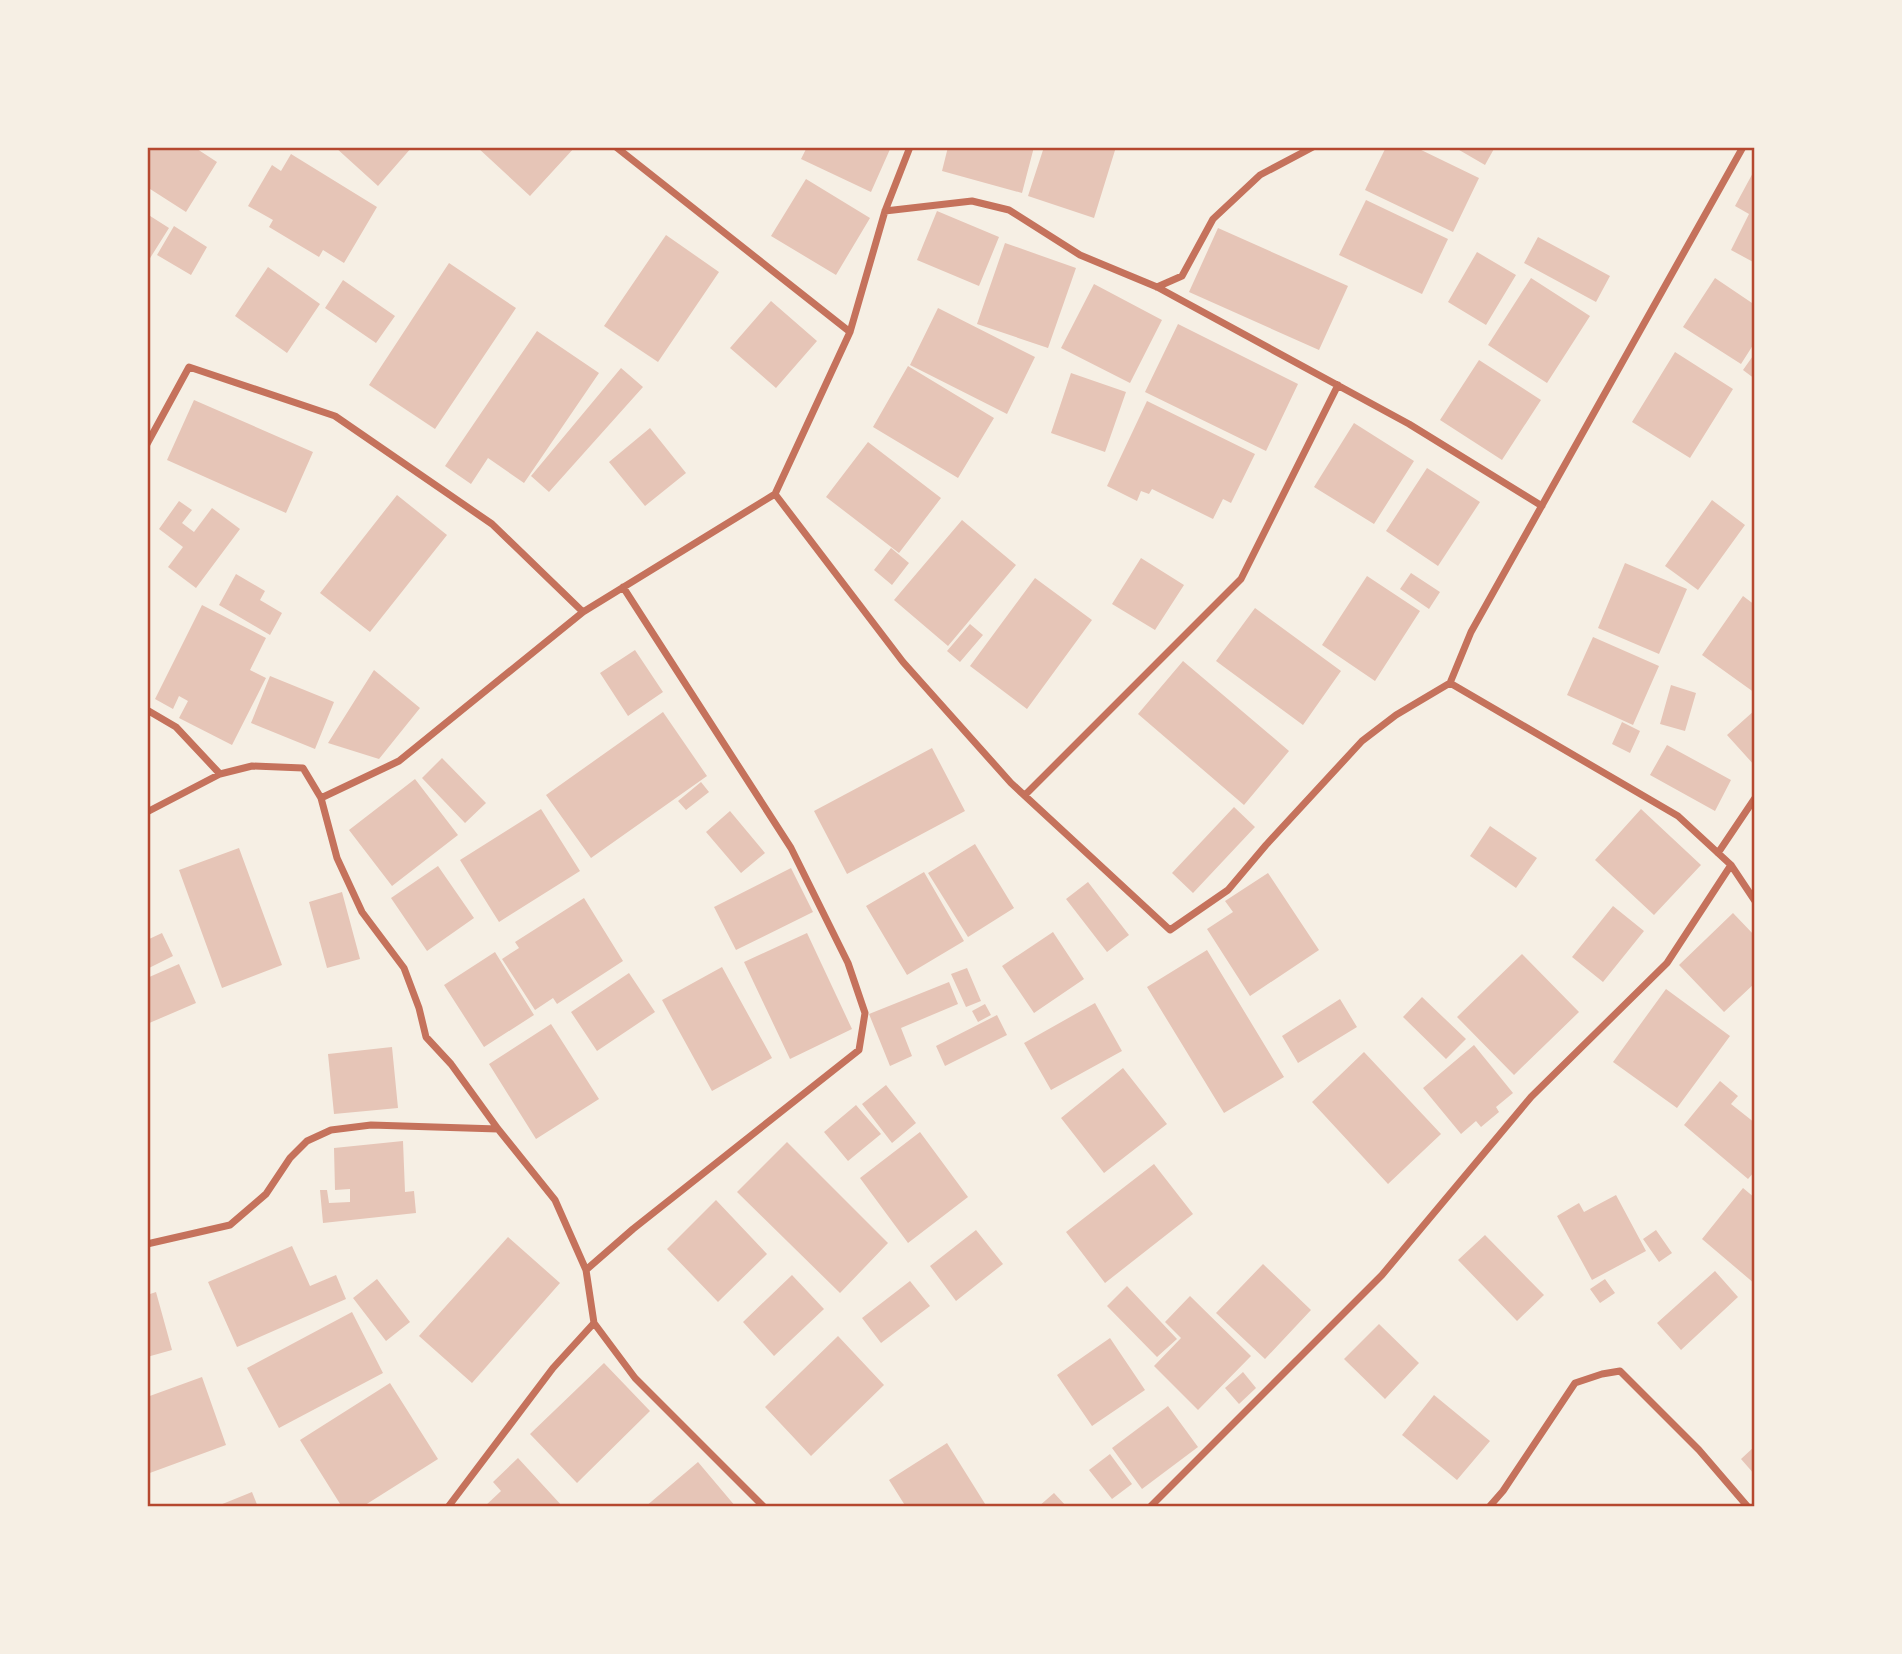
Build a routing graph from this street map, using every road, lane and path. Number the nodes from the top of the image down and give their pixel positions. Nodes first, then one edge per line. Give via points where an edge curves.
1 (616, 147) edge
2 (910, 147) edge
3 (1313, 147) edge
4 (1743, 147) edge
5 (885, 211) junction
6 (1157, 287) junction
7 (850, 332) junction
8 (1338, 385) junction
9 (147, 444) edge
10 (775, 494) junction
11 (1542, 506) junction
12 (623, 587) junction
13 (583, 612) junction
14 (1450, 683) junction
15 (147, 710) edge
16 (220, 774) junction
17 (1025, 795) junction
18 (321, 798) junction
19 (1755, 798) edge
20 (147, 812) edge
21 (1718, 853) junction
22 (1731, 865) junction
23 (1755, 901) edge
24 (498, 1129) junction
25 (147, 1244) edge
26 (586, 1270) junction
27 (594, 1323) junction
28 (448, 1507) edge
29 (764, 1507) edge
30 (1150, 1507) edge
31 (1489, 1507) edge
32 (1748, 1507) edge

1 - 7 street
2 - 5 street
3 - 6 street via 1259,176 1213,219 1182,276
4 - 11 street
5 - 6 street via 972,201 1009,211 1080,256
5 - 7 street
6 - 8 street
7 - 10 street
8 - 11 street
8 - 17 street via 1241,579
9 - 13 street via 189,367 335,416 492,524
10 - 12 street
10 - 17 street via 903,662
11 - 14 street via 1471,632
12 - 13 street
12 - 26 street via 792,848 848,962 865,1013 859,1049
13 - 18 street via 399,761
14 - 17 street via 1362,741 1228,890 1170,930
14 - 21 street via 1678,816
15 - 16 street via 177,727
16 - 18 street via 251,766 303,768
16 - 20 street
18 - 24 street via 337,858 362,912 404,968 426,1037
19 - 21 street
21 - 22 street
22 - 23 street
22 - 30 street via 1667,963 1531,1097 1382,1275
24 - 25 street via 371,1125 331,1130 307,1140 266,1194 230,1225
24 - 26 street via 555,1200
26 - 27 street
27 - 28 street via 553,1368
27 - 29 street via 635,1378
31 - 32 street via 1575,1383 1620,1371

